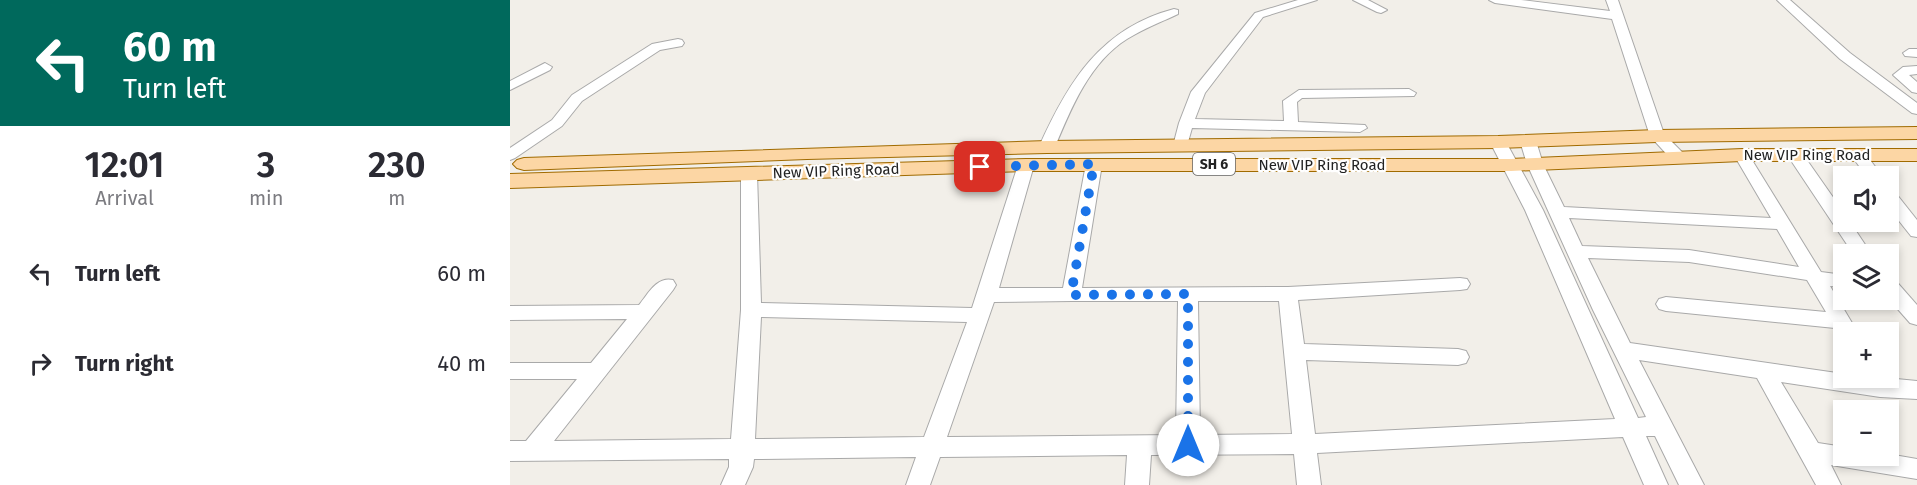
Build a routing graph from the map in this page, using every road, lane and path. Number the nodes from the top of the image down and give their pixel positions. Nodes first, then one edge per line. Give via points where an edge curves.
1 (1270, 0) edge
2 (1311, 0) edge
3 (1359, 0) edge
4 (1495, 0) edge
5 (1612, 0) edge
6 (1784, 0) edge
7 (1283, 7) junction
8 (1381, 9) dead end
9 (1174, 12) dead end
10 (1618, 16) junction
11 (678, 43) dead end
12 (545, 67) dead end
13 (1917, 70) edge
14 (510, 86) edge
15 (1888, 88) junction
16 (1917, 90) edge
17 (1409, 93) dead end
18 (1917, 110) edge
19 (1186, 123) junction
20 (1291, 126) junction
21 (1360, 128) dead end
22 (1917, 133) edge
23 (1657, 136) junction
24 (1528, 141) junction
25 (1498, 142) junction
26 (1181, 146) junction
27 (1047, 147) junction
28 (510, 155) edge
29 (1742, 155) junction
30 (1859, 155) junction
31 (1917, 155) edge
32 (1796, 156) junction
33 (1678, 157) junction
34 (510, 164) edge
35 (1094, 164) junction
36 (1535, 164) junction
37 (1026, 165) junction
38 (1511, 165) junction
39 (1867, 166) edge
40 (749, 173) junction
41 (510, 181) edge
42 (1899, 209) edge
43 (1557, 212) junction
44 (1783, 224) junction
45 (1917, 232) edge
46 (1856, 244) edge
47 (1576, 252) junction
48 (1814, 277) junction
49 (1833, 280) edge
50 (1460, 284) dead end
51 (666, 285) dead end
52 (1188, 294) junction
53 (1288, 294) junction
54 (987, 295) junction
55 (1071, 295) junction
56 (1899, 297) edge
57 (1666, 304) dead end
58 (751, 310) junction
59 (644, 312) junction
60 (510, 313) edge
61 (979, 315) junction
62 (1917, 318) edge
63 (1841, 322) edge
64 (1833, 326) edge
65 (1624, 350) junction
66 (1295, 352) junction
67 (1458, 357) dead end
68 (510, 371) edge
69 (596, 371) junction
70 (1764, 371) junction
71 (1833, 378) edge
72 (1899, 387) edge
73 (1917, 390) edge
74 (1662, 426) junction
75 (1629, 427) junction
76 (1305, 444) junction
77 (1188, 445) junction
78 (1140, 446) junction
79 (931, 448) junction
80 (742, 450) junction
81 (521, 451) edge
82 (1810, 452) junction
83 (1917, 469) edge
84 (733, 485) edge
85 (918, 485) edge
86 (1137, 485) edge
87 (1309, 485) edge
88 (1656, 485) edge
89 (1692, 485) edge
90 (1829, 485) edge

1 - 7 street
2 - 7 street
3 - 8 street
4 - 10 street
5 - 10 street
6 - 15 street via 1845,56
7 - 19 street via 1259,15 1203,83
9 - 27 street via 1121,37 1088,70
10 - 23 street
11 - 28 street via 656,47 577,98 557,123
12 - 14 street
13 - 16 street via 1900,75
15 - 16 street
15 - 18 street
17 - 20 street via 1299,94 1290,101
19 - 20 street
19 - 26 street
20 - 21 street
22 - 23 main road, New VIP Ring Road / SH 6
23 - 24 main road, New VIP Ring Road / SH 6
23 - 33 street
24 - 25 main road, New VIP Ring Road / SH 6
24 - 36 street
25 - 26 main road, New VIP Ring Road / SH 6
25 - 38 street
26 - 27 main road, New VIP Ring Road / SH 6
27 - 34 main road, New VIP Ring Road / SH 6
29 - 32 main road, New VIP Ring Road / SH 6
29 - 33 main road, New VIP Ring Road / SH 6
29 - 44 street
30 - 31 main road, New VIP Ring Road / SH 6
30 - 32 main road, New VIP Ring Road / SH 6
30 - 39 street
32 - 46 street
33 - 36 main road, New VIP Ring Road / SH 6
35 - 37 main road, New VIP Ring Road / SH 6
35 - 38 main road, New VIP Ring Road / SH 6
35 - 55 street
36 - 38 main road, New VIP Ring Road / SH 6
36 - 43 street
37 - 40 main road, New VIP Ring Road / SH 6
37 - 54 street
38 - 75 street
40 - 41 main road, New VIP Ring Road / SH 6
40 - 58 street
42 - 45 street
43 - 44 street
43 - 47 street
44 - 48 street
47 - 48 street via 1689,256
47 - 65 street
48 - 49 street
48 - 63 street
50 - 53 street
51 - 59 street
52 - 53 street
52 - 55 street
52 - 77 street
53 - 66 street
54 - 55 street
54 - 61 street
56 - 62 street
57 - 64 street
58 - 61 street
58 - 80 street
59 - 60 street
59 - 69 street
61 - 79 street
65 - 70 street
65 - 74 street
66 - 67 street
66 - 76 street
68 - 69 street
69 - 81 street
70 - 71 street
70 - 82 street
72 - 73 street
74 - 75 street
74 - 89 street
75 - 76 street
75 - 88 street
76 - 77 street
76 - 87 street
77 - 78 street
78 - 79 street
78 - 86 street
79 - 80 street
79 - 85 street
80 - 81 street
80 - 84 street via 741,466
82 - 83 street
82 - 90 street

